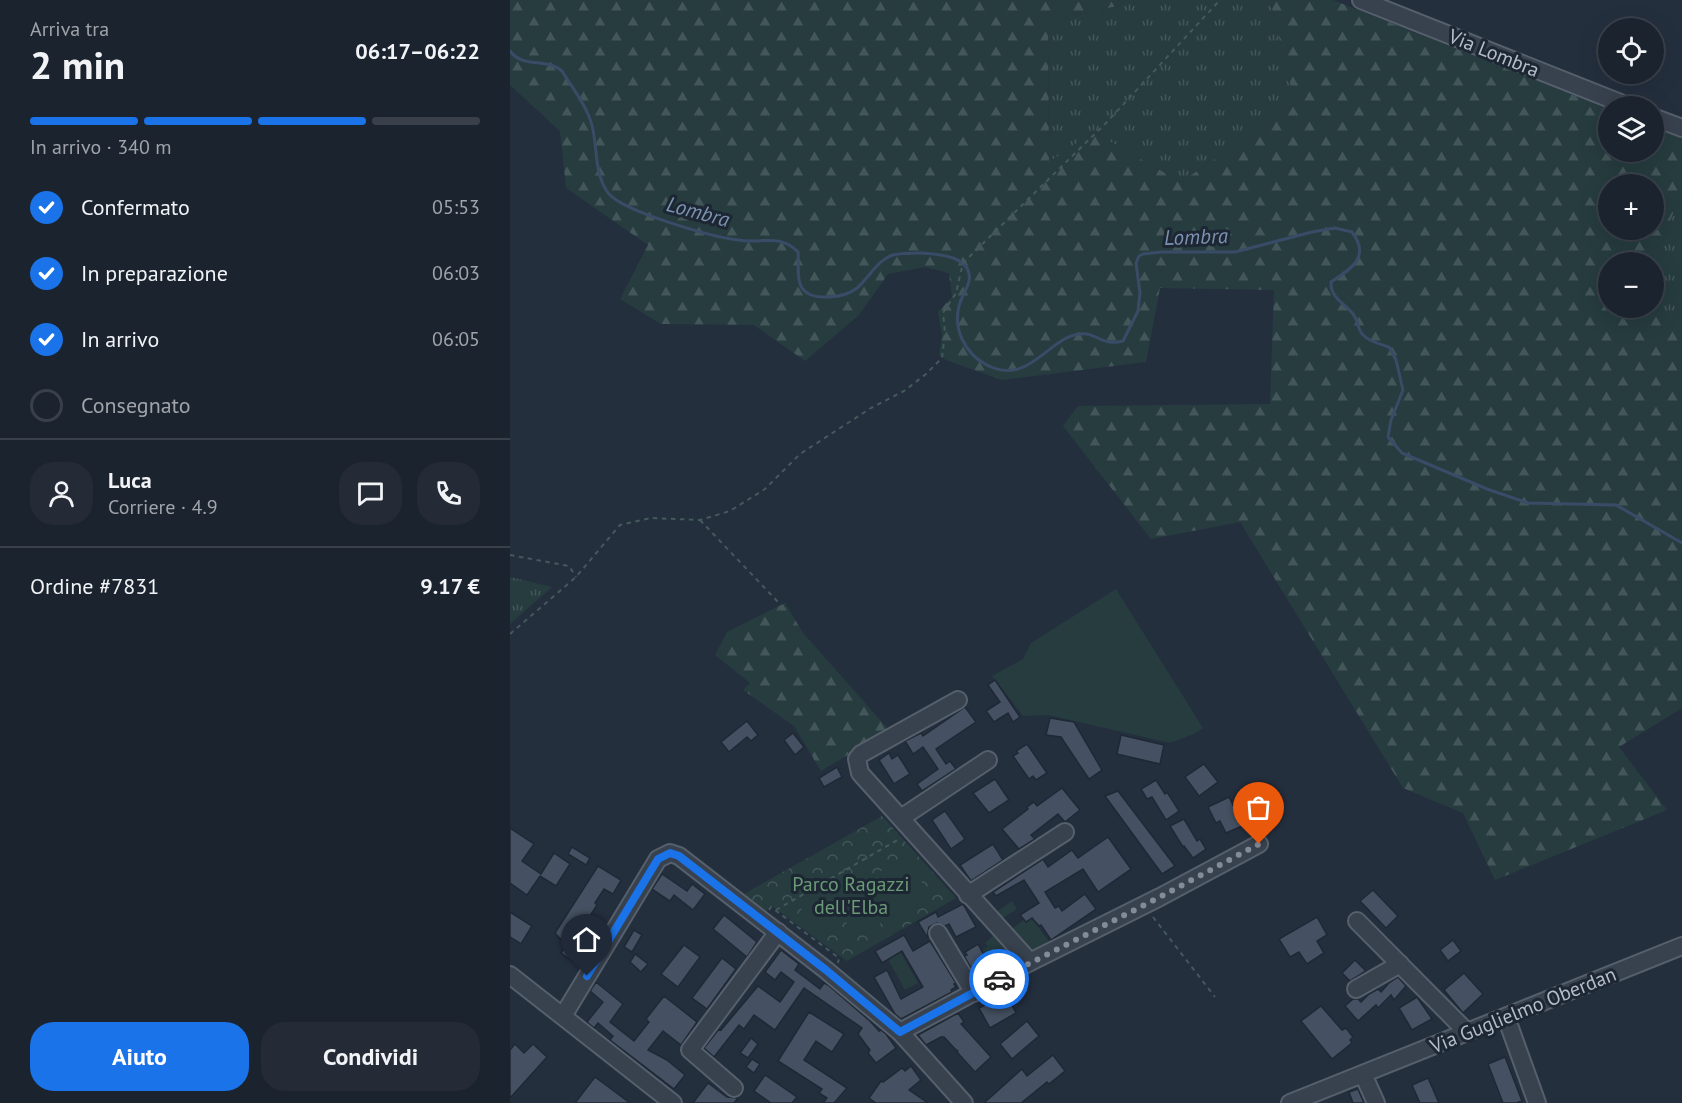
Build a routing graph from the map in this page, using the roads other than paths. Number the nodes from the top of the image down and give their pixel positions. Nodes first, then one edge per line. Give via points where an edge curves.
1 (1361, 0) edge
2 (1603, 96) edge
3 (1664, 121) edge
4 (1682, 128) edge
5 (958, 700) dead end
6 (988, 760) dead end
7 (906, 824) junction
8 (1065, 832) dead end
9 (1259, 844) dead end
10 (968, 895) junction
11 (1357, 921) dead end
12 (778, 932) junction
13 (938, 933) dead end
14 (1682, 946) edge
15 (1030, 962) junction
16 (1400, 964) junction
17 (510, 975) edge
18 (1356, 989) dead end
19 (974, 993) junction
20 (563, 1016) junction
21 (1506, 1017) junction
22 (900, 1032) junction
23 (1467, 1032) junction
24 (1364, 1074) junction
25 (734, 1088) dead end
26 (673, 1103) edge
27 (964, 1103) edge
28 (1290, 1103) edge
29 (1376, 1103) edge
30 (1537, 1103) edge

1 - 2 street, Via Lombra
3 - 4 street
5 - 7 street via 857,759 860,773
6 - 7 street
7 - 10 street
8 - 10 street
9 - 15 street
10 - 15 street
11 - 16 street
12 - 20 street via 670,853 658,859
12 - 22 street
12 - 25 street via 690,1050
13 - 19 street
14 - 21 street, Via Guglielmo Oberdan
15 - 19 street
16 - 18 street
16 - 23 street
17 - 20 street
19 - 22 street
20 - 26 street
21 - 23 street, Via Guglielmo Oberdan
21 - 30 street
22 - 27 street
23 - 24 street, Via Guglielmo Oberdan
24 - 28 street, Via Guglielmo Oberdan
24 - 29 street

